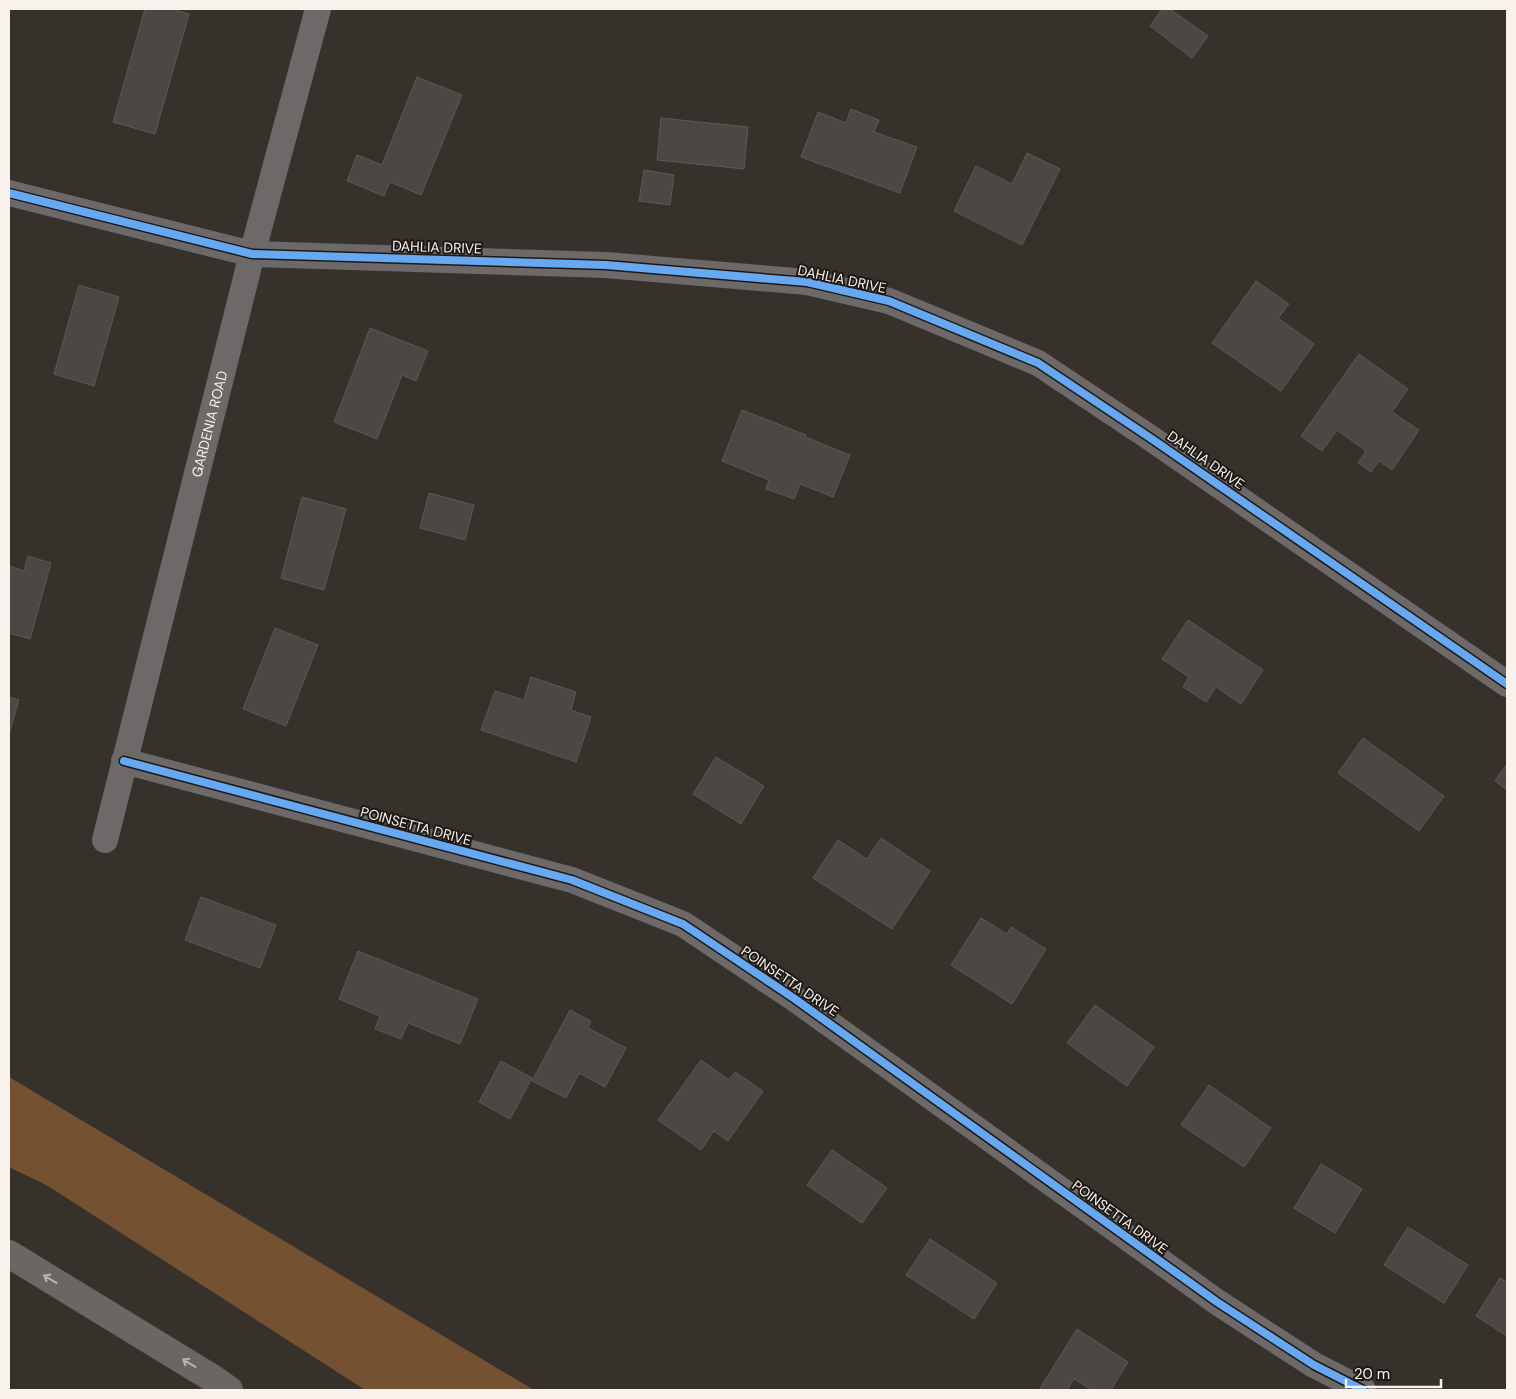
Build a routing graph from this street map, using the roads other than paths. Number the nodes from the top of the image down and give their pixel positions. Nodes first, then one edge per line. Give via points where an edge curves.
1 (318, 9) edge
2 (9, 193) edge
3 (252, 254) junction
4 (1507, 684) edge
5 (124, 761) junction
6 (105, 840) dead end
7 (9, 1254) edge
8 (229, 1390) edge
9 (1363, 1390) edge

1 - 3 street, GARDENIA ROAD
2 - 3 street, DAHLIA DRIVE
3 - 4 street, DAHLIA DRIVE via 606,265 806,282 889,301 1038,363
3 - 5 street, GARDENIA ROAD
5 - 6 street, GARDENIA ROAD
5 - 9 street, POINSETTA DRIVE via 572,880 683,924 796,998 1217,1302 1314,1365
8 -> 7 highway

